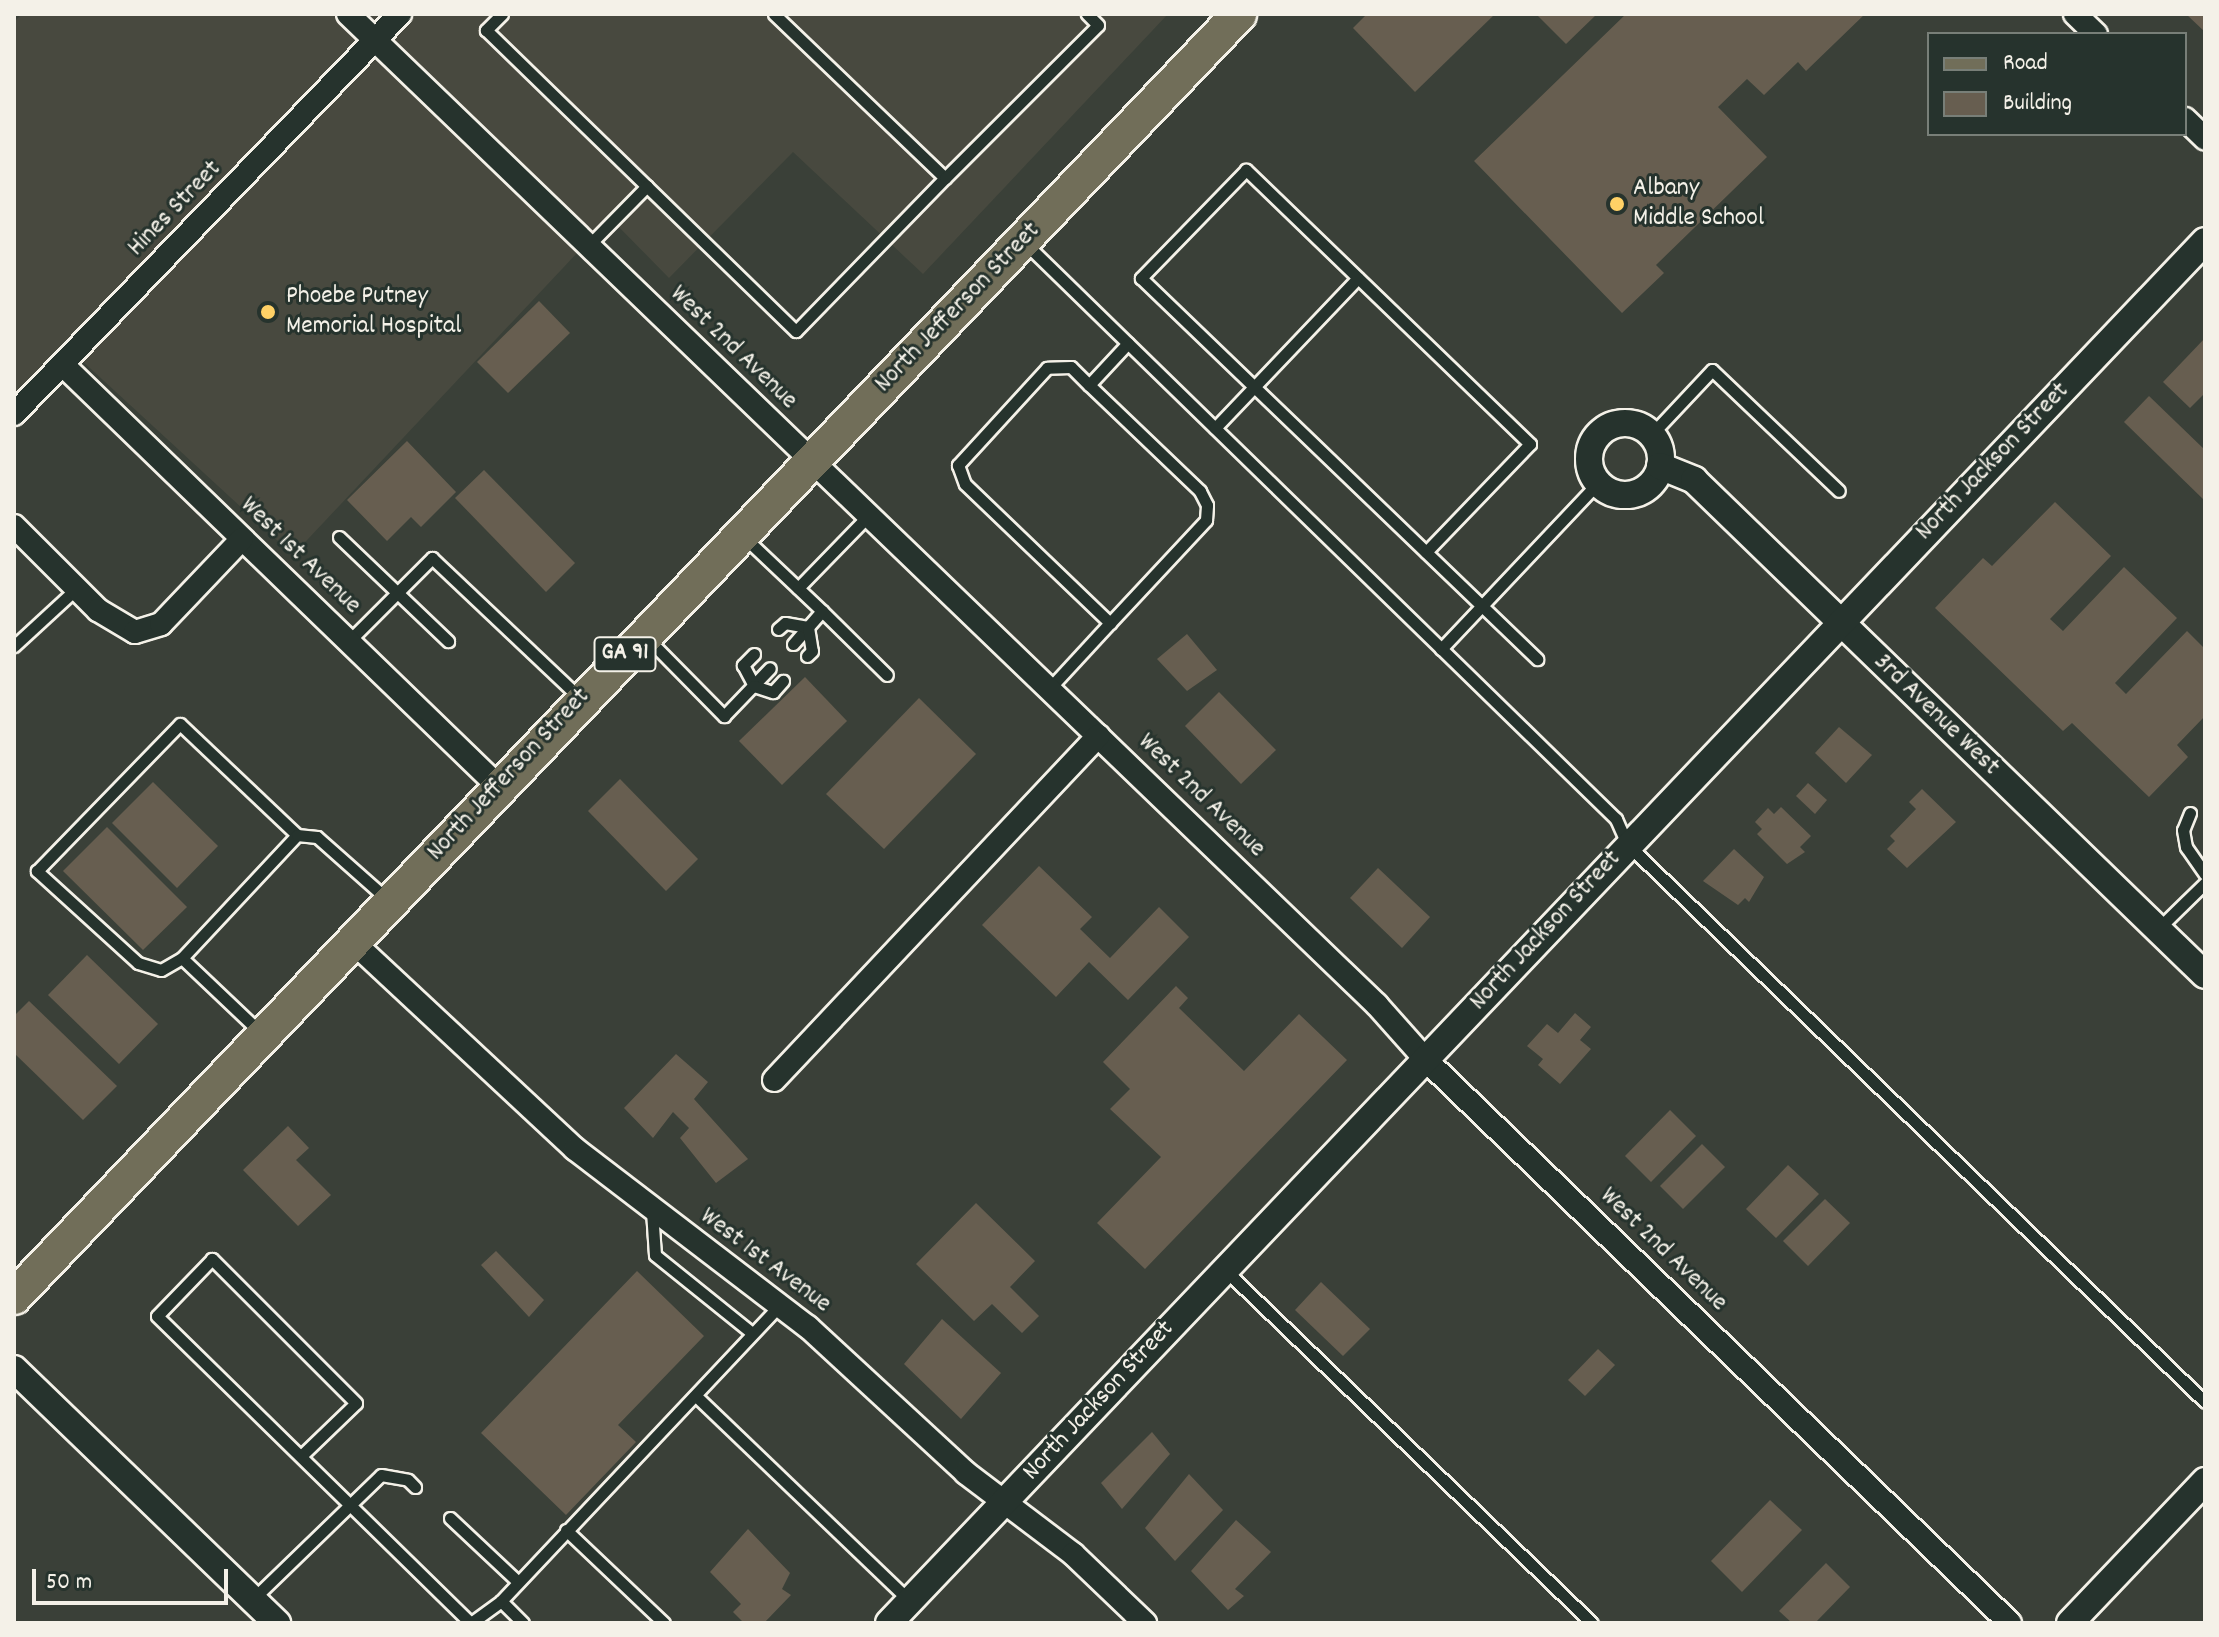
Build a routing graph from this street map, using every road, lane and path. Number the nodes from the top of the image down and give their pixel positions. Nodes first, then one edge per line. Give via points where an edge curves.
1 (348, 14) edge
2 (400, 14) edge
3 (502, 14) edge
4 (774, 14) edge
5 (1087, 14) edge
6 (2075, 14) edge
7 (1224, 19) edge
8 (2094, 32) edge
9 (375, 40) junction
10 (2187, 121) edge
11 (2205, 138) edge
12 (945, 178) junction
13 (647, 186) junction
14 (1023, 241) junction
15 (2205, 241) edge
16 (588, 246) junction
17 (1358, 278) junction
18 (1128, 343) junction
19 (63, 365) junction
20 (1089, 385) junction
21 (1255, 387) junction
22 (14, 414) edge
23 (1215, 428) junction
24 (1651, 435) junction
25 (810, 461) junction
26 (1660, 466) junction
27 (1598, 483) junction
28 (1839, 491) dead end
29 (869, 515) junction
30 (14, 526) edge
31 (741, 535) junction
32 (339, 537) dead end
33 (242, 539) junction
34 (1426, 552) junction
35 (77, 588) junction
36 (798, 588) junction
37 (398, 592) junction
38 (1481, 606) junction
39 (822, 611) junction
40 (1110, 623) junction
41 (1840, 623) junction
42 (808, 627) junction
43 (778, 629) dead end
44 (644, 634) junction
45 (448, 641) dead end
46 (347, 642) junction
47 (793, 644) dead end
48 (14, 646) edge
49 (1441, 649) junction
50 (754, 654) dead end
51 (807, 656) dead end
52 (1537, 659) dead end
53 (770, 668) dead end
54 (887, 675) dead end
55 (783, 681) dead end
56 (754, 686) junction
57 (1049, 689) junction
58 (580, 698) junction
59 (1098, 736) junction
60 (499, 787) junction
61 (2190, 813) dead end
62 (297, 835) junction
63 (1627, 844) junction
64 (2205, 874) edge
65 (2205, 883) edge
66 (389, 901) junction
67 (2157, 929) junction
68 (352, 941) junction
69 (182, 958) junction
70 (2205, 975) edge
71 (262, 1035) junction
72 (1426, 1060) junction
73 (774, 1080) dead end
74 (652, 1211) junction
75 (1224, 1269) junction
76 (14, 1297) edge
77 (779, 1306) junction
78 (752, 1333) junction
79 (14, 1369) edge
80 (696, 1396) junction
81 (2205, 1402) edge
82 (301, 1456) junction
83 (2205, 1481) edge
84 (415, 1487) dead end
85 (1002, 1504) junction
86 (349, 1505) junction
87 (450, 1518) dead end
88 (566, 1530) junction
89 (517, 1581) junction
90 (252, 1599) junction
91 (501, 1601) junction
92 (910, 1601) junction
93 (277, 1623) edge
94 (470, 1623) edge
95 (523, 1623) edge
96 (664, 1623) edge
97 (889, 1623) edge
98 (1145, 1623) edge
99 (1592, 1623) edge
100 (2010, 1623) edge
101 (2070, 1623) edge

1 - 9 street, West 2nd Avenue
2 - 9 street
3 - 13 lane via 486,30
4 - 12 lane
5 - 12 lane via 1098,25
6 - 8 street
7 - 14 main road, North Jefferson Street / GA 91
9 - 16 street, West 2nd Avenue
9 - 19 street, Hines Street
10 - 11 street
12 - 13 lane via 796,331
13 - 16 lane
14 - 18 lane
14 - 25 main road, North Jefferson Street / GA 91
15 - 41 street, North Jackson Street
16 - 25 street, West 2nd Avenue
17 - 21 lane
17 - 21 lane via 1246,170 1141,278
17 - 34 lane via 1530,444
18 - 20 lane
18 - 23 lane
19 - 22 street, Hines Street
19 - 33 street, West 1st Avenue
20 - 40 lane via 1200,491 1207,505 1206,520
20 - 40 lane via 1071,367 1047,368 958,465 965,484
21 - 23 lane
21 - 34 lane
23 - 49 lane
24 - 26 street
24 - 27 street via 1629,423 1605,429 1590,448
24 - 28 lane via 1712,370
25 - 29 street, West 2nd Avenue
25 - 31 main road, North Jefferson Street / GA 91
26 - 27 street via 1649,485 1629,495
26 - 41 street, 3rd Avenue West via 1694,480
27 - 38 lane
29 - 36 lane
29 - 57 street, West 2nd Avenue
30 - 35 street
31 - 36 lane
31 - 44 main road, North Jefferson Street / GA 91
32 - 37 lane
33 - 35 street via 161,624 135,632 98,610
33 - 46 street, West 1st Avenue
34 - 38 lane
35 - 48 lane
36 - 39 lane
37 - 45 lane
37 - 46 lane
37 - 58 lane via 432,558
38 - 49 lane
38 - 52 lane
39 - 42 lane
39 - 54 lane
40 - 57 lane
41 - 63 street, North Jackson Street
41 - 67 street, 3rd Avenue West
42 - 43 lane via 785,623
42 - 47 lane
42 - 51 lane via 812,651
44 - 56 lane via 724,716
44 - 58 main road, North Jefferson Street / GA 91
46 - 60 street, West 1st Avenue
49 - 63 lane via 1616,819
50 - 56 lane via 743,665
53 - 56 lane
55 - 56 lane via 773,692
57 - 59 street, West 2nd Avenue
58 - 60 main road, North Jefferson Street / GA 91
59 - 72 street, West 2nd Avenue via 1377,1005
59 - 73 street
60 - 66 main road, North Jefferson Street / GA 91
61 - 64 lane via 2183,830 2186,847
62 - 66 lane via 317,837
62 - 69 lane
62 - 69 lane via 180,724 37,871 138,963 161,970
63 - 72 street, North Jackson Street
63 - 81 lane
65 - 67 lane
66 - 68 main road, North Jefferson Street / GA 91
67 - 70 street, 3rd Avenue West
68 - 71 main road, North Jefferson Street / GA 91
68 - 74 street, West 1st Avenue via 542,1120
69 - 71 lane
71 - 76 main road, North Jefferson Street / GA 91
72 - 75 street, North Jackson Street
72 - 100 street, West 2nd Avenue
74 - 77 street, West 1st Avenue
74 - 78 lane via 655,1255
75 - 85 street, North Jackson Street
75 - 99 lane
77 - 78 lane
77 - 85 street, West 1st Avenue
78 - 80 lane
79 - 90 street
80 - 88 lane
80 - 92 lane
82 - 82 lane via 157,1316 212,1259 356,1403
82 - 86 lane
83 - 101 street
84 - 86 lane via 408,1480 381,1475
85 - 92 street, North Jackson Street
85 - 98 street, West 1st Avenue via 1073,1554
86 - 90 lane
86 - 94 lane
87 - 89 lane
88 - 89 lane
88 - 96 lane
89 - 91 lane
90 - 93 street
91 - 94 lane
91 - 95 lane
92 - 97 street, North Jackson Street

